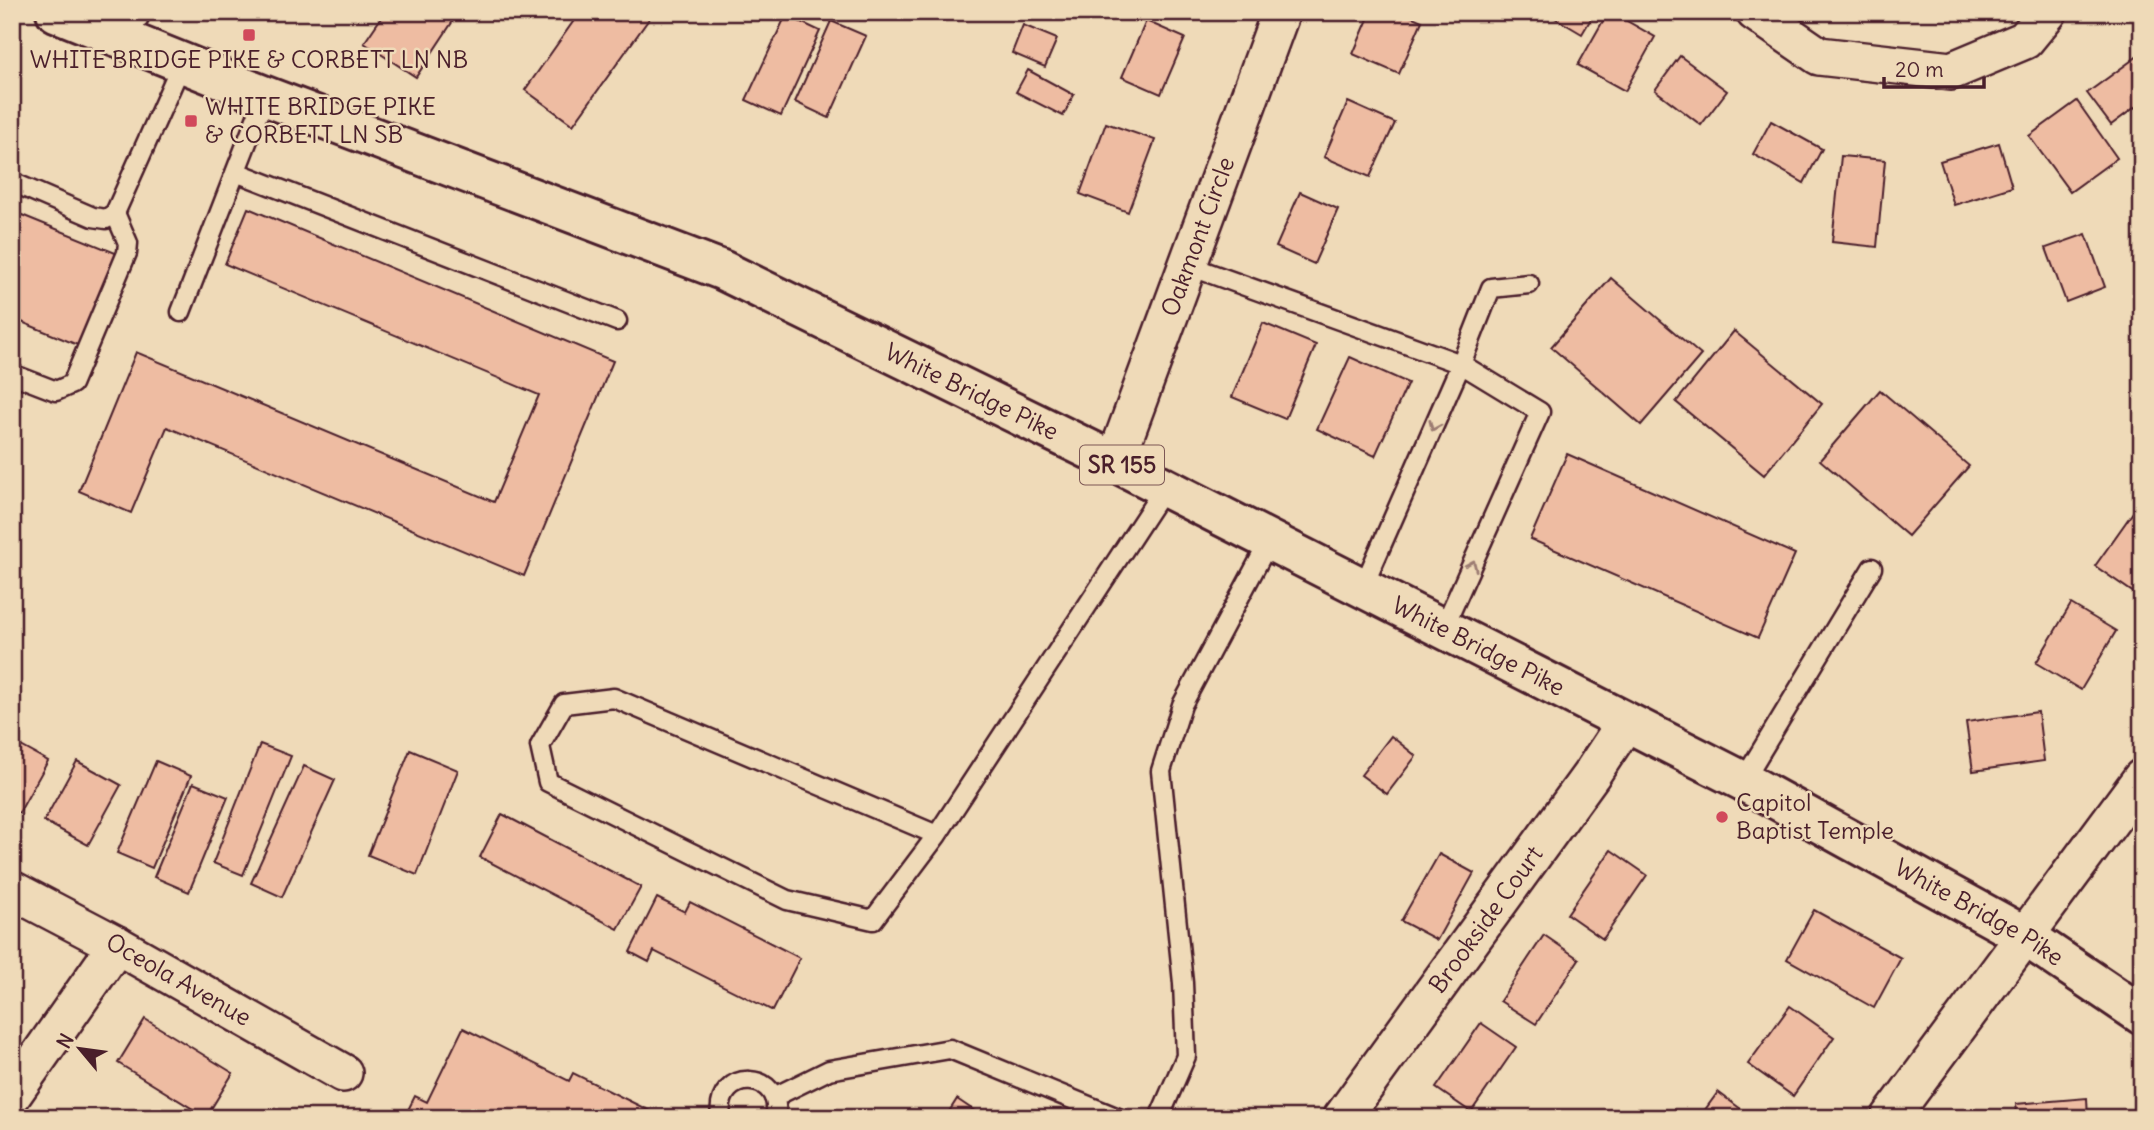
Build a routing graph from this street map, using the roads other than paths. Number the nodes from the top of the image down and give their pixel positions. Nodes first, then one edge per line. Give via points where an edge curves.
1 (56, 12) edge
2 (1281, 12) edge
3 (1755, 12) edge
4 (2048, 12) edge
5 (124, 25) edge
6 (182, 63) junction
7 (265, 96) junction
8 (236, 172) junction
9 (12, 182) edge
10 (116, 213) junction
11 (1187, 265) junction
12 (1530, 284) dead end
13 (181, 312) dead end
14 (618, 321) dead end
15 (1461, 364) junction
16 (12, 374) edge
17 (1115, 462) junction
18 (1165, 487) junction
19 (1270, 540) junction
20 (1872, 568) dead end
21 (1363, 587) junction
22 (1444, 628) junction
23 (1626, 722) junction
24 (2142, 778) edge
25 (1743, 781) junction
26 (937, 835) junction
27 (12, 890) edge
28 (2025, 936) junction
29 (117, 945) junction
30 (2142, 1015) edge
31 (342, 1073) dead end
32 (12, 1095) edge
33 (774, 1097) junction
34 (721, 1118) edge
35 (775, 1118) edge
36 (1118, 1118) edge
37 (1159, 1118) edge
38 (1342, 1118) edge
39 (1890, 1118) edge

1 - 5 main road, White Bridge Pike / SR 155
2 - 11 street, Oakmont Circle
3 - 4 street via 1819,56 1951,71 2025,40
5 - 6 main road, White Bridge Pike / SR 155
6 - 7 main road, White Bridge Pike / SR 155
6 - 10 lane
7 - 8 lane
7 - 17 main road, White Bridge Pike / SR 155 via 722,270
8 - 13 lane
8 - 14 lane
9 - 10 lane via 93,217 106,219
10 - 16 lane via 128,243 127,253 72,384 56,391
11 - 15 lane
11 - 17 street, Oakmont Circle
12 - 15 lane via 1491,288
15 -> 21 lane
22 -> 15 lane via 1540,412
17 - 18 main road, White Bridge Pike / SR 155
18 - 19 main road, White Bridge Pike / SR 155
18 - 26 lane
19 - 21 main road, White Bridge Pike / SR 155
19 - 37 lane via 1182,705 1161,771 1186,1056
20 - 25 lane
21 - 22 main road, White Bridge Pike / SR 155
22 - 23 main road, White Bridge Pike / SR 155
23 - 25 main road, White Bridge Pike / SR 155
23 - 38 street, Brookside Court
24 - 28 street
25 - 28 main road, White Bridge Pike / SR 155
26 - 26 lane via 873,920 787,900 548,782 540,746 564,704 614,698
27 - 29 street, Oceola Avenue
28 - 30 main road, White Bridge Pike / SR 155
28 - 39 street
29 - 31 street, Oceola Avenue
29 - 32 street
33 - 34 lane via 761,1083 742,1080 726,1090 719,1108
33 - 35 lane
33 - 36 lane via 829,1070 950,1049

